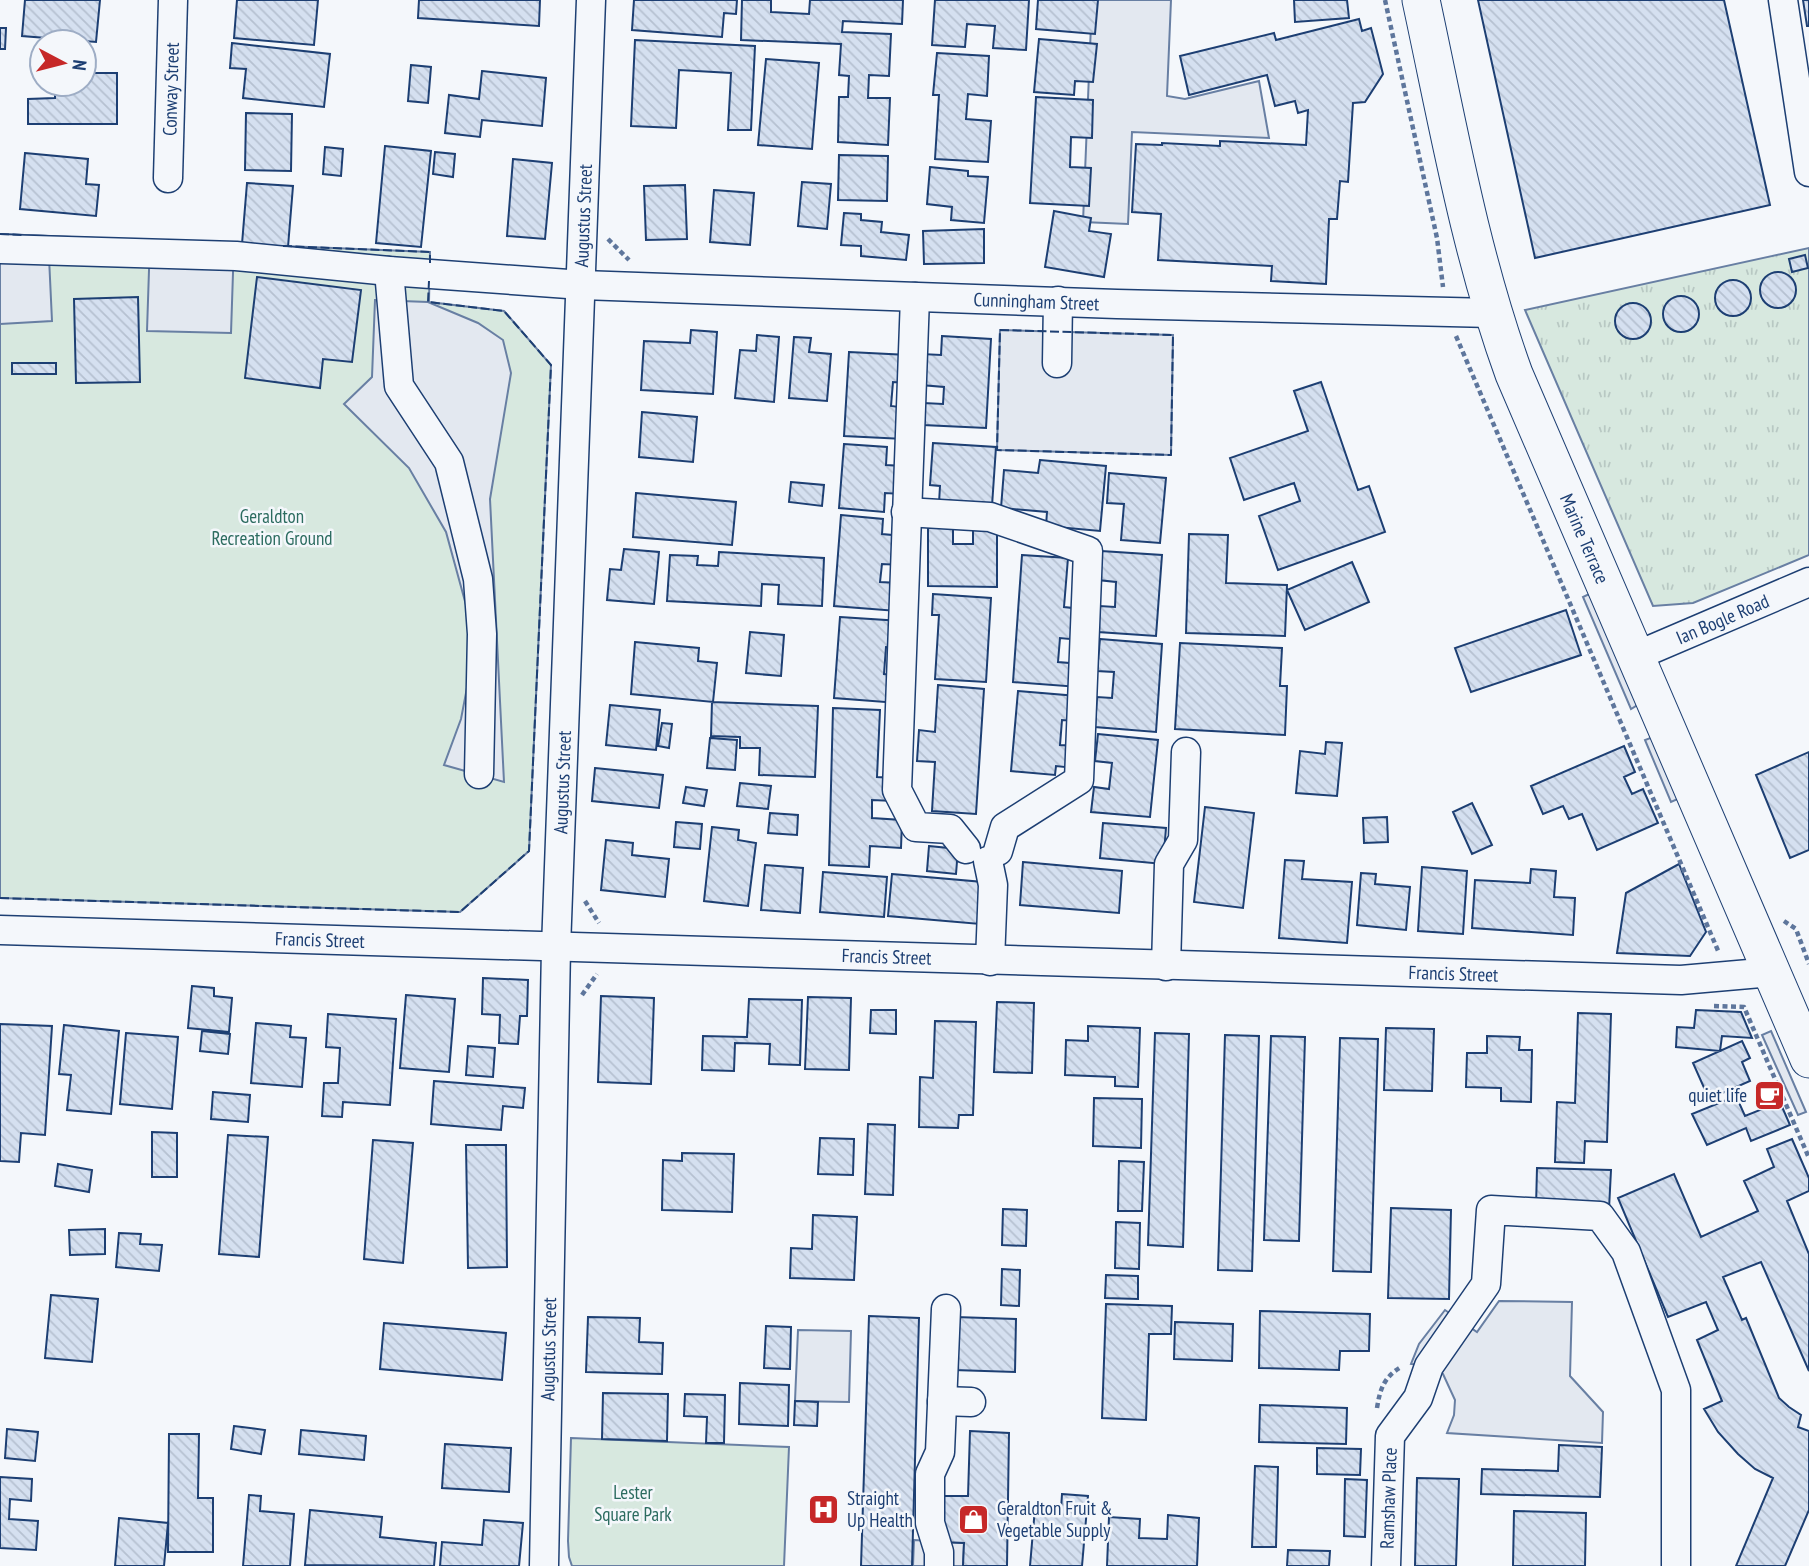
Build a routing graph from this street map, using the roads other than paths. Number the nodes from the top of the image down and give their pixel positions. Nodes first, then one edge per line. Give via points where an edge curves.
1 (173, 0) edge
2 (591, 0) edge
3 (1421, 0) edge
4 (1783, 0) edge
5 (1809, 172) edge
6 (168, 178) dead end
7 (0, 249) edge
8 (389, 271) junction
9 (582, 285) junction
10 (915, 297) junction
11 (1058, 301) junction
12 (1492, 313) junction
13 (1057, 363) dead end
14 (906, 512) junction
15 (1809, 582) edge
16 (1636, 656) junction
17 (1186, 752) dead end
18 (479, 774) dead end
19 (984, 854) junction
20 (0, 930) edge
21 (556, 948) junction
22 (990, 961) junction
23 (1166, 966) junction
24 (1772, 972) junction
25 (1809, 1059) edge
26 (946, 1309) dead end
27 (942, 1401) junction
28 (971, 1402) dead end
29 (544, 1566) edge
30 (939, 1566) edge
31 (1386, 1566) edge
32 (1676, 1566) edge

1 - 6 street, Conway Street
2 - 9 street, Augustus Street
3 - 12 main road, Marine Terrace
4 - 5 street
7 - 8 street, Cunningham Street via 236,256
8 - 9 street, Cunningham Street
8 - 18 street via 399,386 449,462 478,579 482,634
9 - 10 street, Cunningham Street
9 - 21 street, Augustus Street
10 - 11 street, Cunningham Street
10 - 14 street
11 - 12 street, Cunningham Street
11 - 13 street
12 - 16 main road, Marine Terrace
14 - 19 street via 897,790 916,827 950,829
14 - 19 street via 990,517 1087,551 1079,780 1005,827
15 - 16 street, Ian Bogle Road
16 - 24 main road, Marine Terrace
17 - 23 street via 1183,839 1170,864
19 - 22 street via 993,885
20 - 21 street, Francis Street
21 - 22 street, Francis Street
21 - 29 street, Augustus Street
22 - 23 street, Francis Street
23 - 24 street, Francis Street via 1681,980
24 - 25 main road, Marine Terrace
26 - 27 street
27 - 28 street
27 - 30 street via 940,1452 930,1474 930,1523
31 - 32 street, Ramshaw Place via 1390,1436 1418,1398 1429,1366 1486,1284 1490,1210 1600,1216 1626,1252 1676,1390

